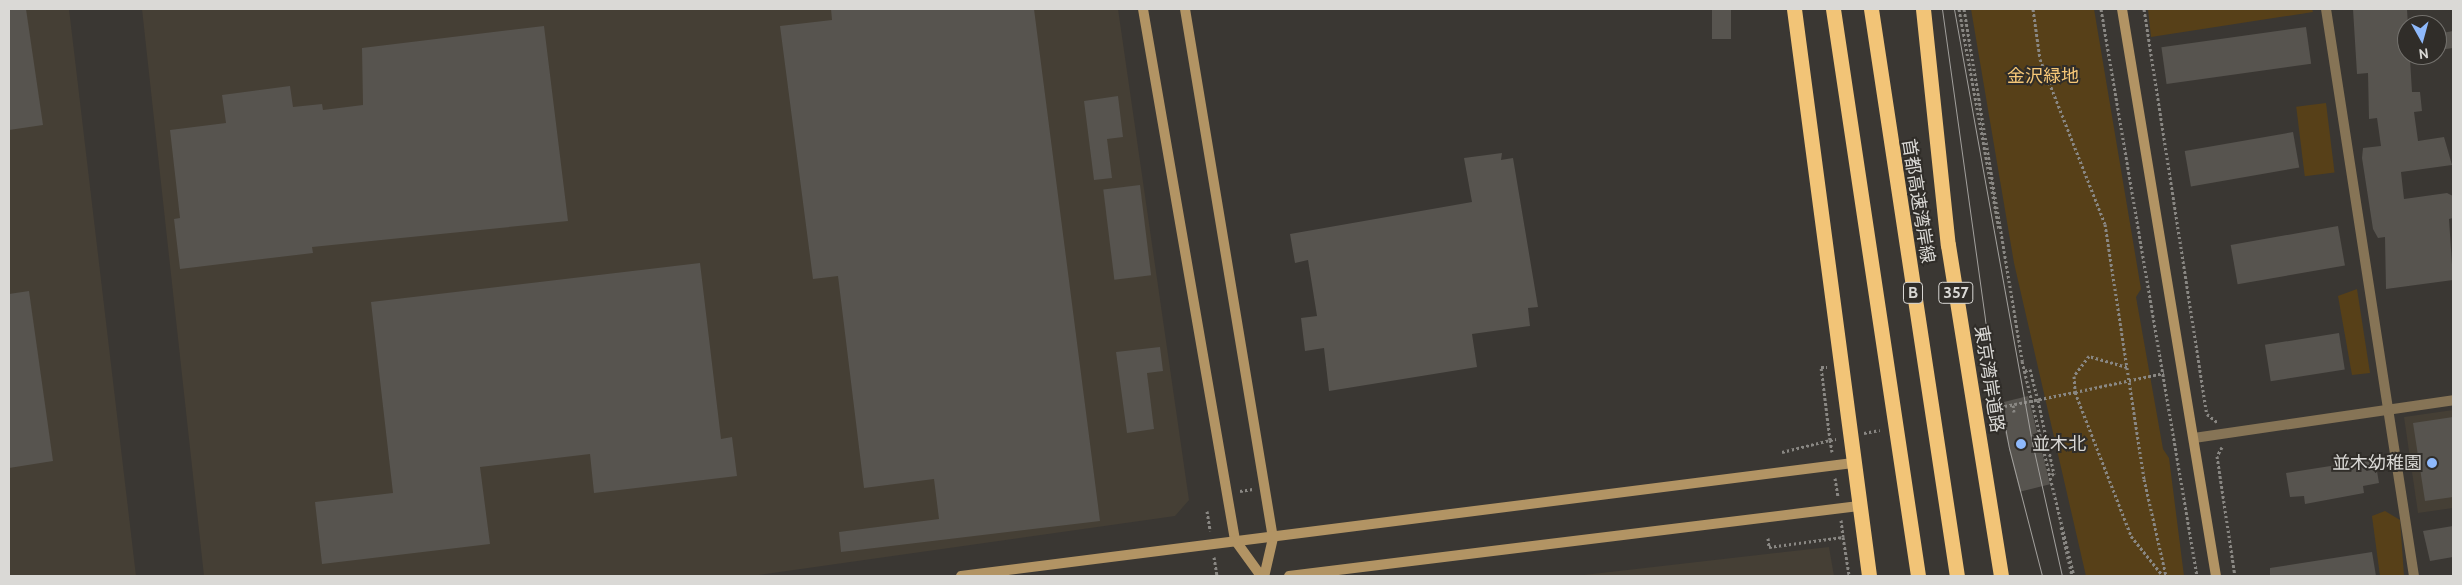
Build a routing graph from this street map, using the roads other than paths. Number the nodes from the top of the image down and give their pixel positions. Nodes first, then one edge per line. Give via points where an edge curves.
1 (1143, 9) edge
2 (1185, 9) edge
3 (1794, 9) edge
4 (1833, 9) edge
5 (1871, 9) edge
6 (1923, 9) edge
7 (2122, 9) edge
8 (2326, 9) edge
9 (2453, 400) edge
10 (2389, 411) junction
11 (2194, 438) junction
12 (1853, 463) junction
13 (1859, 506) junction
14 (1273, 538) junction
15 (1235, 540) junction
16 (961, 576) edge
17 (1262, 576) edge
18 (1289, 576) edge
19 (1869, 576) edge
20 (1918, 576) edge
21 (1956, 576) edge
22 (2001, 576) edge
23 (2216, 576) edge
24 (2414, 576) edge

1 - 15 street
2 - 14 street
3 - 12 highway
4 - 20 highway, B
5 - 21 highway, 首都高速湾岸線 / B
6 - 22 highway, 東京湾岸道路 / 357 via 1948,245
7 - 11 street
8 - 10 street
9 - 10 street
10 - 11 street
10 - 24 street
11 - 23 street
12 - 13 highway
12 - 14 street
13 - 18 street
13 - 19 highway
14 - 15 street
14 - 17 street
15 - 16 street
15 - 17 street

